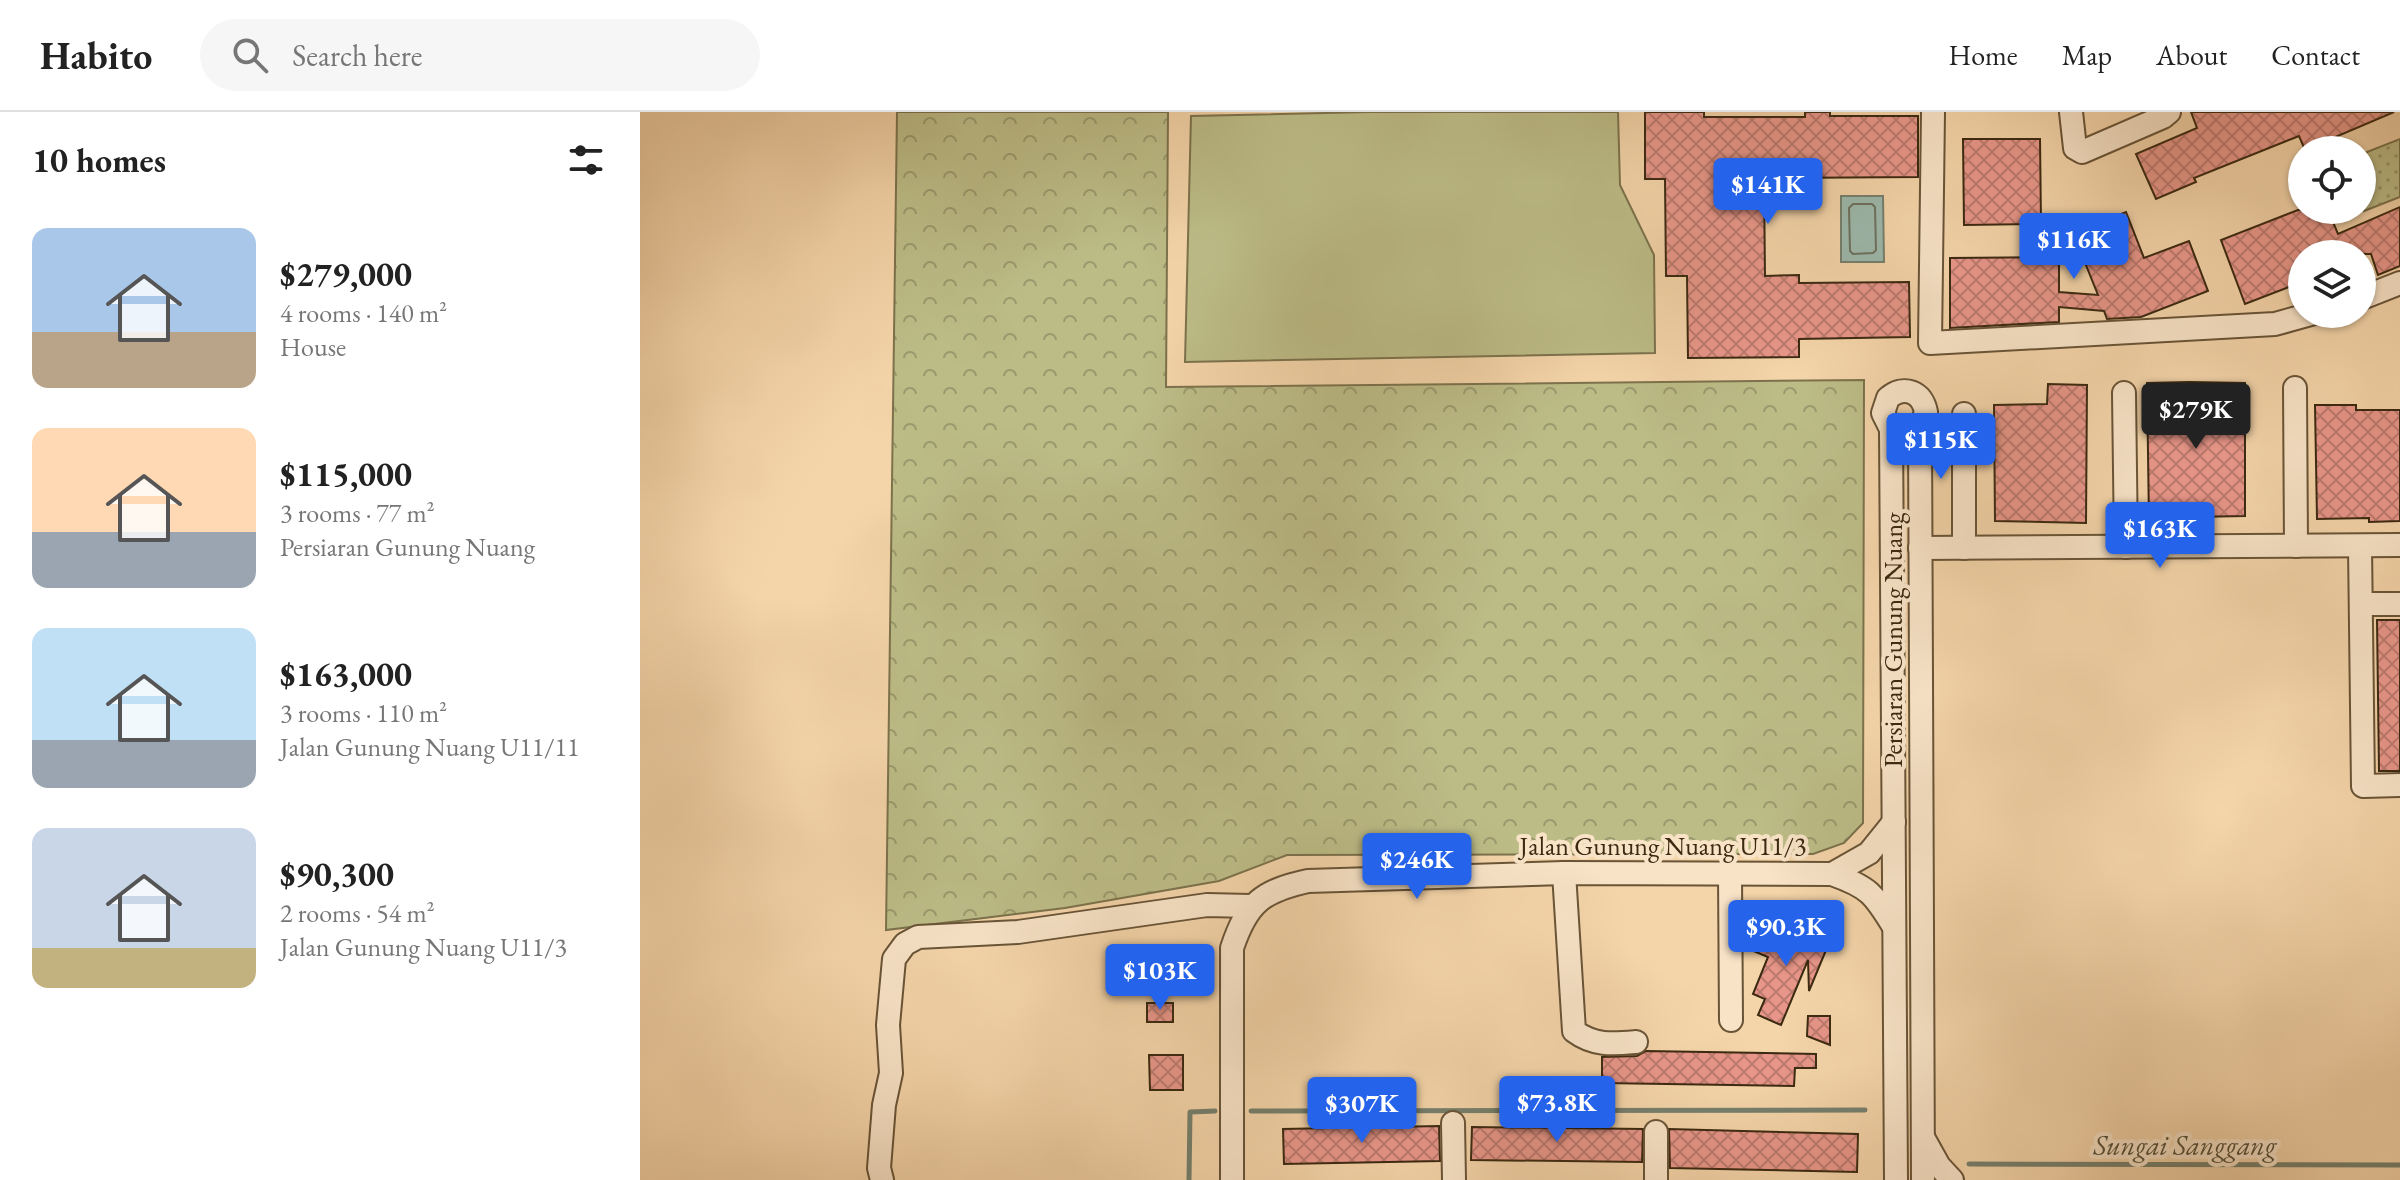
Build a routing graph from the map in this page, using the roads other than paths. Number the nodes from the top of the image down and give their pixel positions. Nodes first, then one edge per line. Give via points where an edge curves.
1 (1933, 112) edge
2 (2071, 112) edge
3 (2169, 112) edge
4 (2400, 283) edge
5 (2376, 292) edge
6 (2288, 320) edge
7 (2295, 388) dead end
8 (2124, 393) dead end
9 (1964, 414) dead end
10 (2400, 545) edge
11 (2296, 546) junction
12 (2360, 546) junction
13 (2126, 547) junction
14 (1920, 548) junction
15 (1964, 548) junction
16 (2361, 604) junction
17 (2400, 604) edge
18 (2400, 785) edge
19 (1894, 822) junction
20 (1564, 873) junction
21 (1730, 874) junction
22 (1832, 874) junction
23 (1250, 906) junction
24 (1894, 927) junction
25 (1731, 1020) dead end
26 (1636, 1042) dead end
27 (1453, 1123) dead end
28 (1656, 1132) dead end
29 (1923, 1138) junction
30 (882, 1180) edge
31 (1232, 1180) edge
32 (1454, 1180) edge
33 (1656, 1180) edge
34 (1896, 1180) edge
35 (1923, 1180) edge
36 (1952, 1180) edge

1 - 6 street via 1930,343
2 - 3 street via 2075,148 2082,152
4 - 5 street
7 - 11 street
8 - 13 street
9 - 15 street
10 - 12 street
11 - 12 street
11 - 13 street
12 - 16 street
13 - 15 street
14 - 15 street
14 - 19 street, Persiaran Gunung Nuang via 1920,428 1926,412 1915,393 1901,391 1888,398 1883,413 1891,429
14 - 29 street, Persiaran Gunung Nuang
16 - 17 street
16 - 18 street via 2363,786
19 - 22 street, Jalan Gunung Nuang U11/3 via 1869,853
19 - 24 street, Persiaran Gunung Nuang
20 - 21 street, Jalan Gunung Nuang U11/3
20 - 23 street, Jalan Gunung Nuang U11/3 via 1308,881 1284,886
20 - 26 street via 1574,1031 1607,1045
21 - 22 street, Jalan Gunung Nuang U11/3
21 - 25 street
22 - 24 street, Jalan Gunung Nuang U11/3 via 1860,884 1877,899
23 - 30 street via 1207,905 1018,932 918,937 905,944 894,959 892,975
23 - 31 street via 1232,948
24 - 34 street, Persiaran Gunung Nuang
27 - 32 street
28 - 33 street
29 - 35 street, Persiaran Gunung Nuang
29 - 36 street

